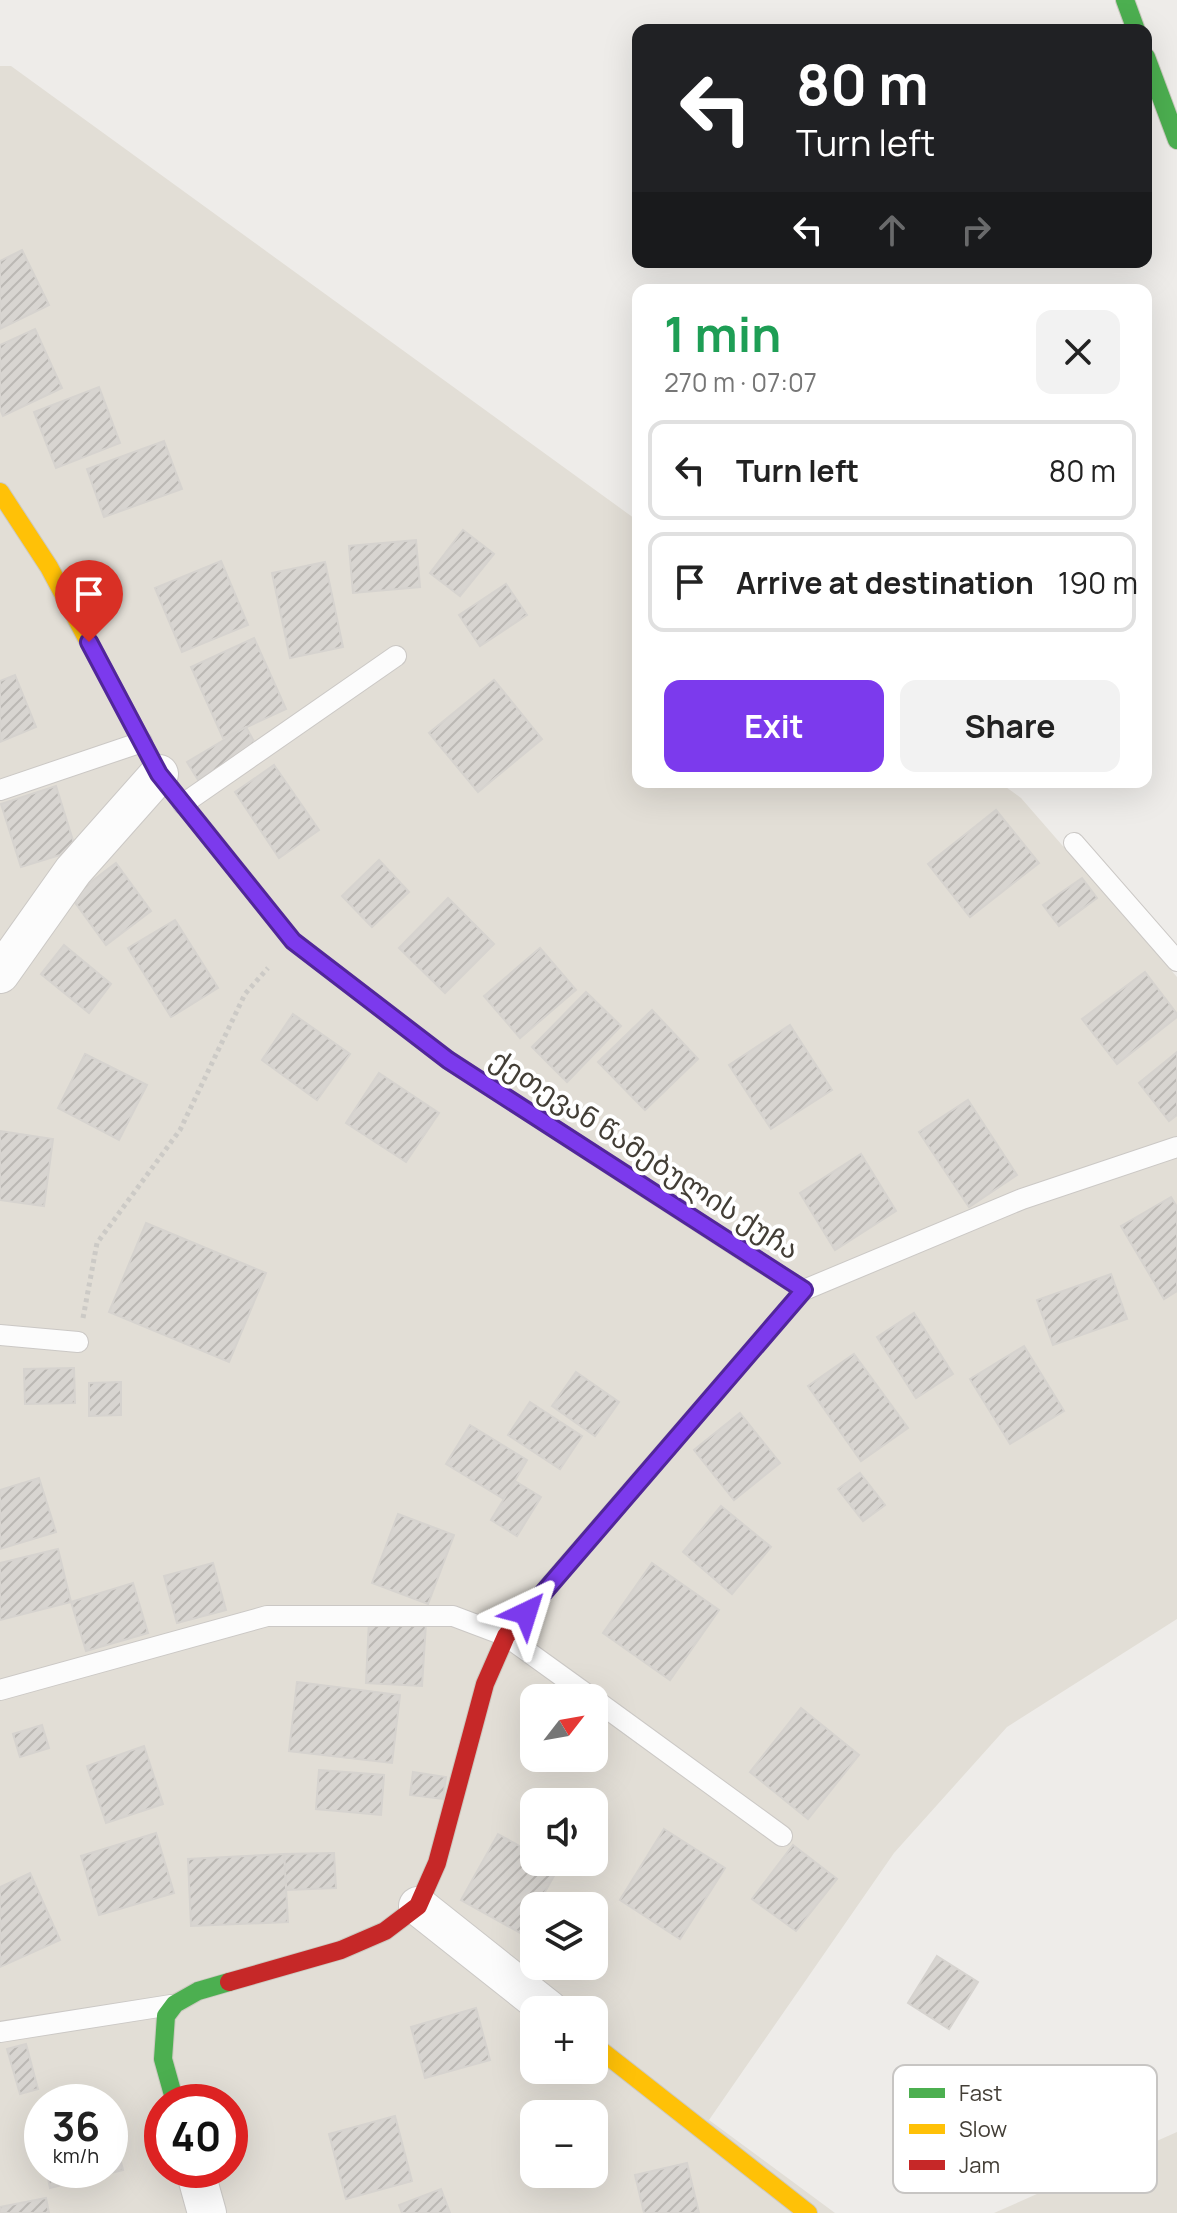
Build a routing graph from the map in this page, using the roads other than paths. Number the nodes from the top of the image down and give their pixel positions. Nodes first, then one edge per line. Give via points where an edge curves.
1 (1125, 0) edge
2 (1134, 24) edge
3 (1152, 73) edge
4 (1177, 140) edge
5 (0, 492) edge
6 (396, 656) dead end
7 (151, 758) junction
8 (0, 790) edge
9 (183, 804) junction
10 (1074, 843) dead end
11 (1177, 961) edge
12 (0, 978) edge
13 (1177, 1147) edge
14 (804, 1290) junction
15 (0, 1335) edge
16 (78, 1342) road end
17 (506, 1636) junction
18 (572, 1684) edge
19 (0, 1690) edge
20 (608, 1710) edge
21 (782, 1836) dead end
22 (418, 1906) junction
23 (531, 1996) edge
24 (175, 2004) junction
25 (0, 2032) edge
26 (608, 2056) edge
27 (170, 2084) edge
28 (200, 2188) edge
29 (207, 2213) edge
30 (808, 2213) edge

1 - 2 main road
3 - 4 main road
5 - 7 main road, ქეთევან წამებულის ქუჩა via 49,567
6 - 9 lane
7 - 8 lane
7 - 9 main road, ქეთევან წამებულის ქუჩა
7 - 12 street
9 - 14 main road, ქეთევან წამებულის ქუჩა via 293,941 448,1060
10 - 11 lane
13 - 14 lane via 1022,1199
14 - 17 main road, ქეთევან წამებულის ქუჩა
15 - 16 lane
17 - 18 lane
17 - 19 lane via 453,1616 267,1616
17 - 22 main road, ქეთევან წამებულის ქუჩა via 485,1684 437,1863
20 - 21 lane
22 - 23 street
22 - 24 main road via 385,1931 341,1950 198,1991
24 - 25 lane
24 - 27 main road via 166,2016 163,2059
26 - 30 main road
28 - 29 street

